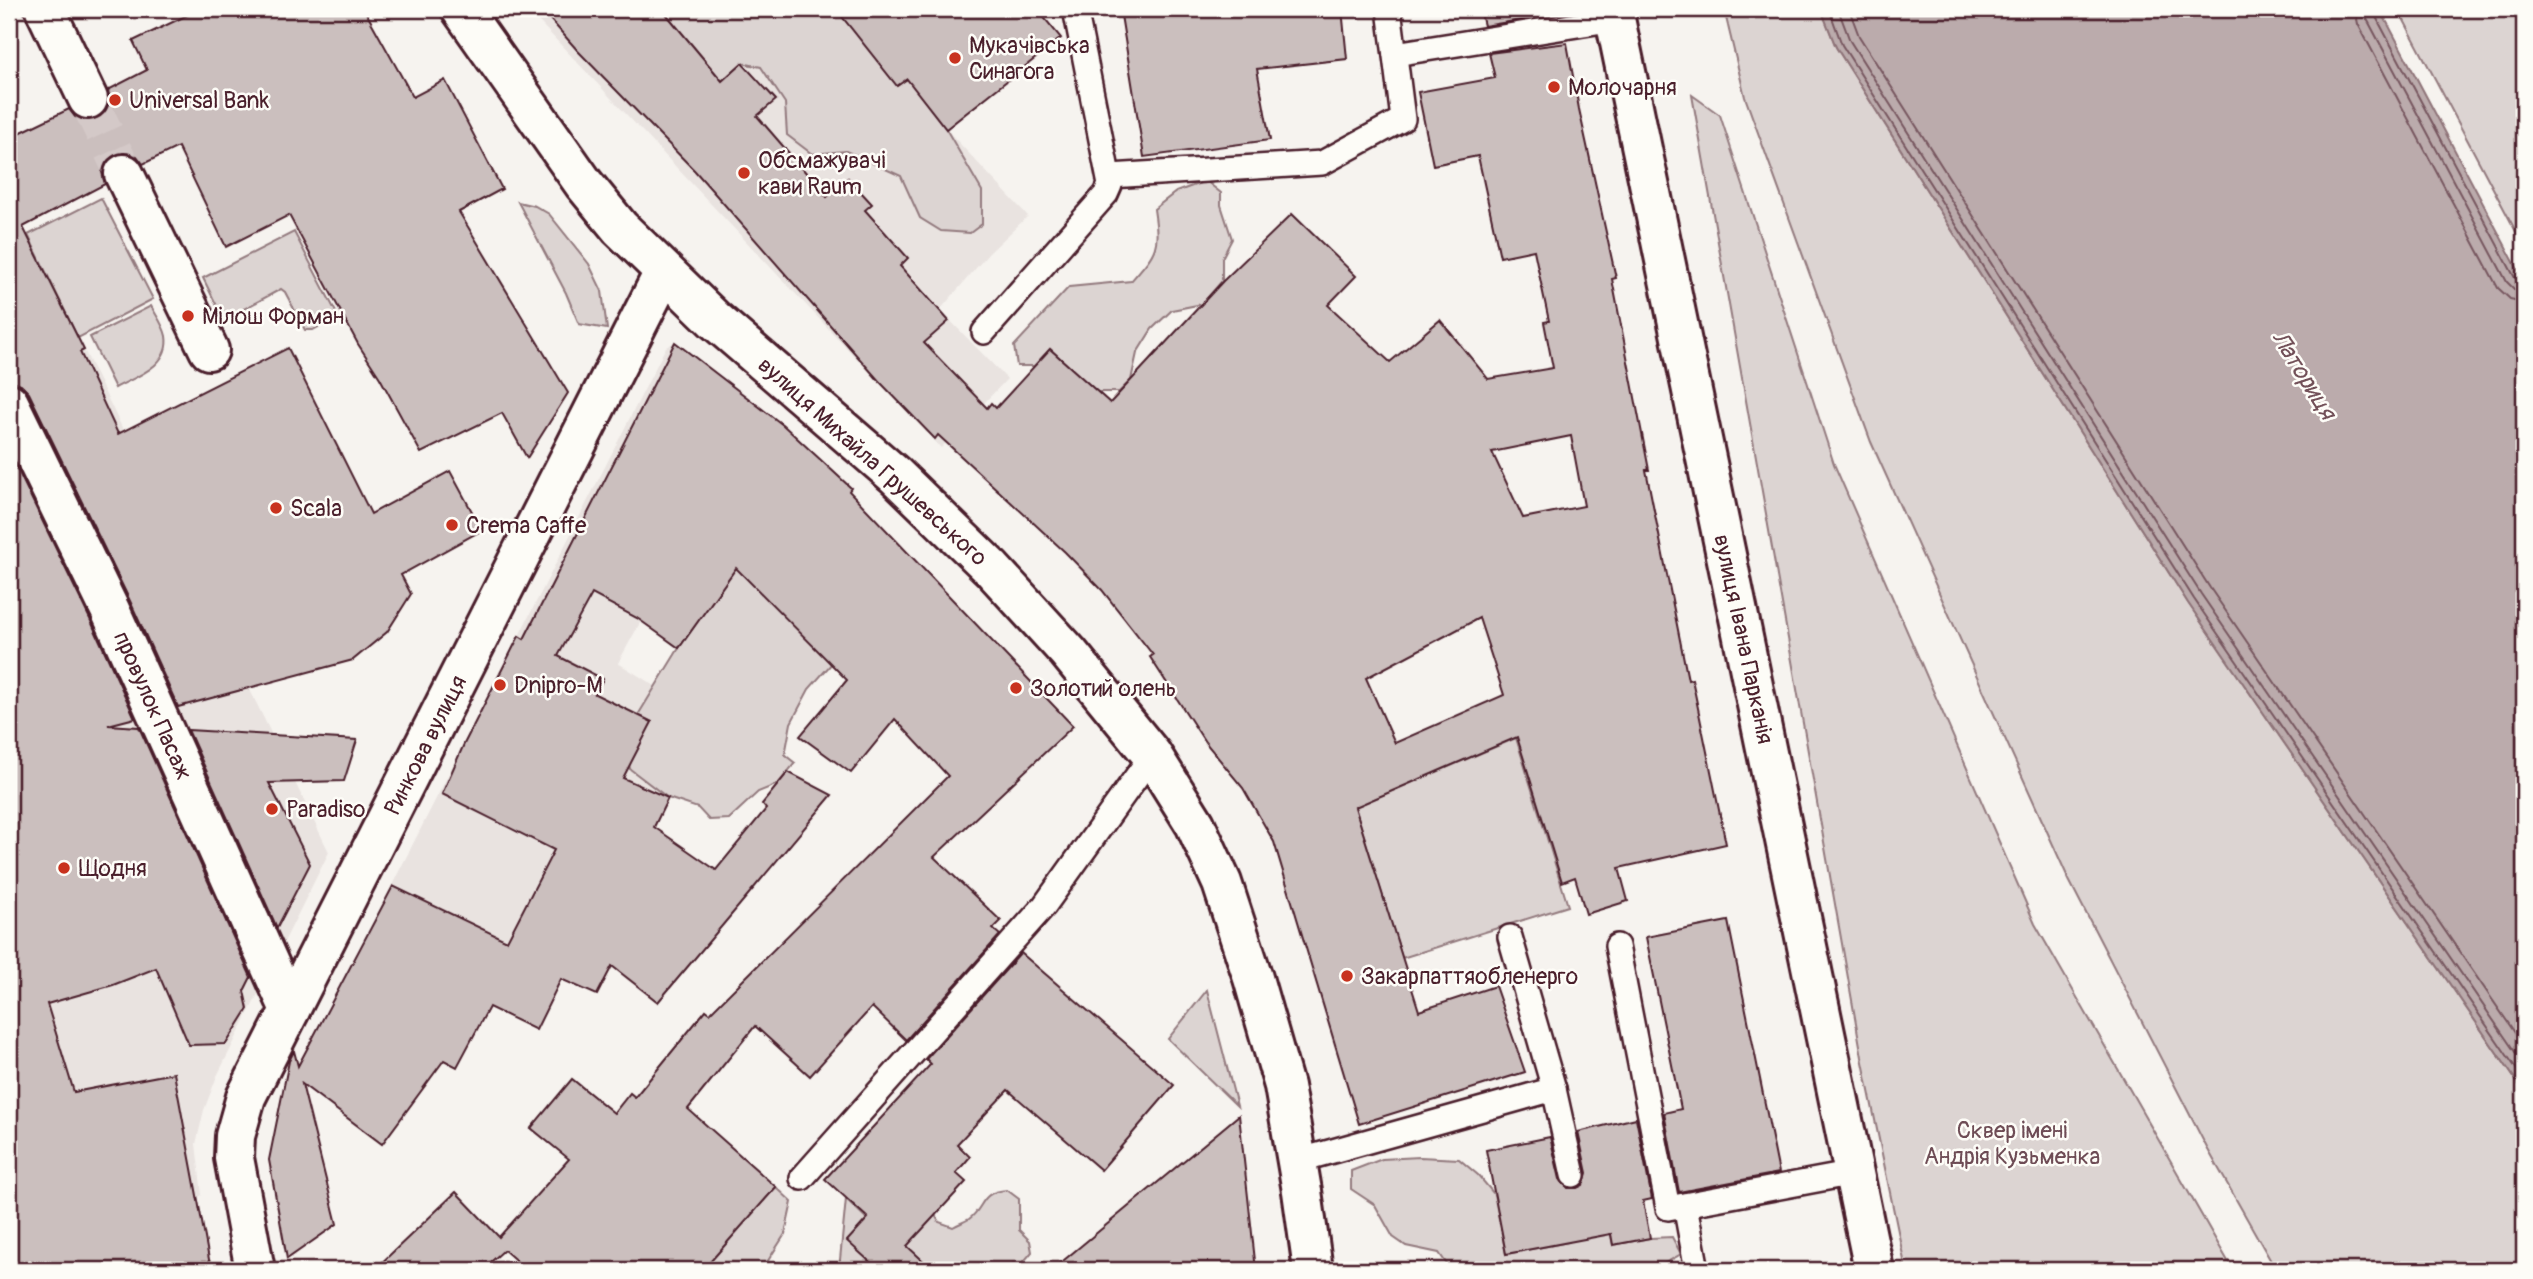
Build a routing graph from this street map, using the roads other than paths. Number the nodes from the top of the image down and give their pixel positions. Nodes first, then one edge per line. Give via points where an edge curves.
1 (45, 9) edge
2 (461, 9) edge
3 (1075, 9) edge
4 (1389, 9) edge
5 (1614, 14) edge
6 (1395, 54) junction
7 (88, 99) tunnel mouth
8 (124, 174) tunnel mouth
9 (1110, 176) junction
10 (664, 272) junction
11 (984, 332) dead end
12 (209, 350) dead end
13 (9, 403) edge
14 (1152, 755) junction
15 (1510, 937) dead end
16 (1617, 946) dead end
17 (290, 1010) junction
18 (1554, 1090) junction
19 (1297, 1161) junction
20 (1854, 1173) junction
21 (1573, 1175) dead end
22 (802, 1178) dead end
23 (1685, 1205) junction
24 (255, 1270) edge
25 (1313, 1270) edge
26 (1697, 1270) edge
27 (1874, 1270) edge

1 - 7 street
2 - 10 street, вулиця Михайла Грушевського via 584,184
3 - 9 lane
4 - 6 lane
5 - 6 lane
5 - 20 street, вулиця Івана Парканія
6 - 9 lane via 1403,119 1322,163
8 - 12 street
9 - 11 lane via 1106,194
10 - 14 street, вулиця Михайла Грушевського via 894,475 992,569
10 - 17 street, Ринкова вулиця
13 - 17 street, провулок Пасаж via 110,610
14 - 19 street, вулиця Михайла Грушевського via 1195,824 1222,883 1284,1086
14 - 22 lane via 1044,906
15 - 18 lane
16 - 23 lane via 1668,1208
17 - 24 street, Ринкова вулиця via 246,1097 235,1136 234,1158
18 - 19 lane
18 - 21 lane
19 - 25 street, вулиця Михайла Грушевського
20 - 23 lane
20 - 27 street, вулиця Івана Парканія
23 - 26 lane

